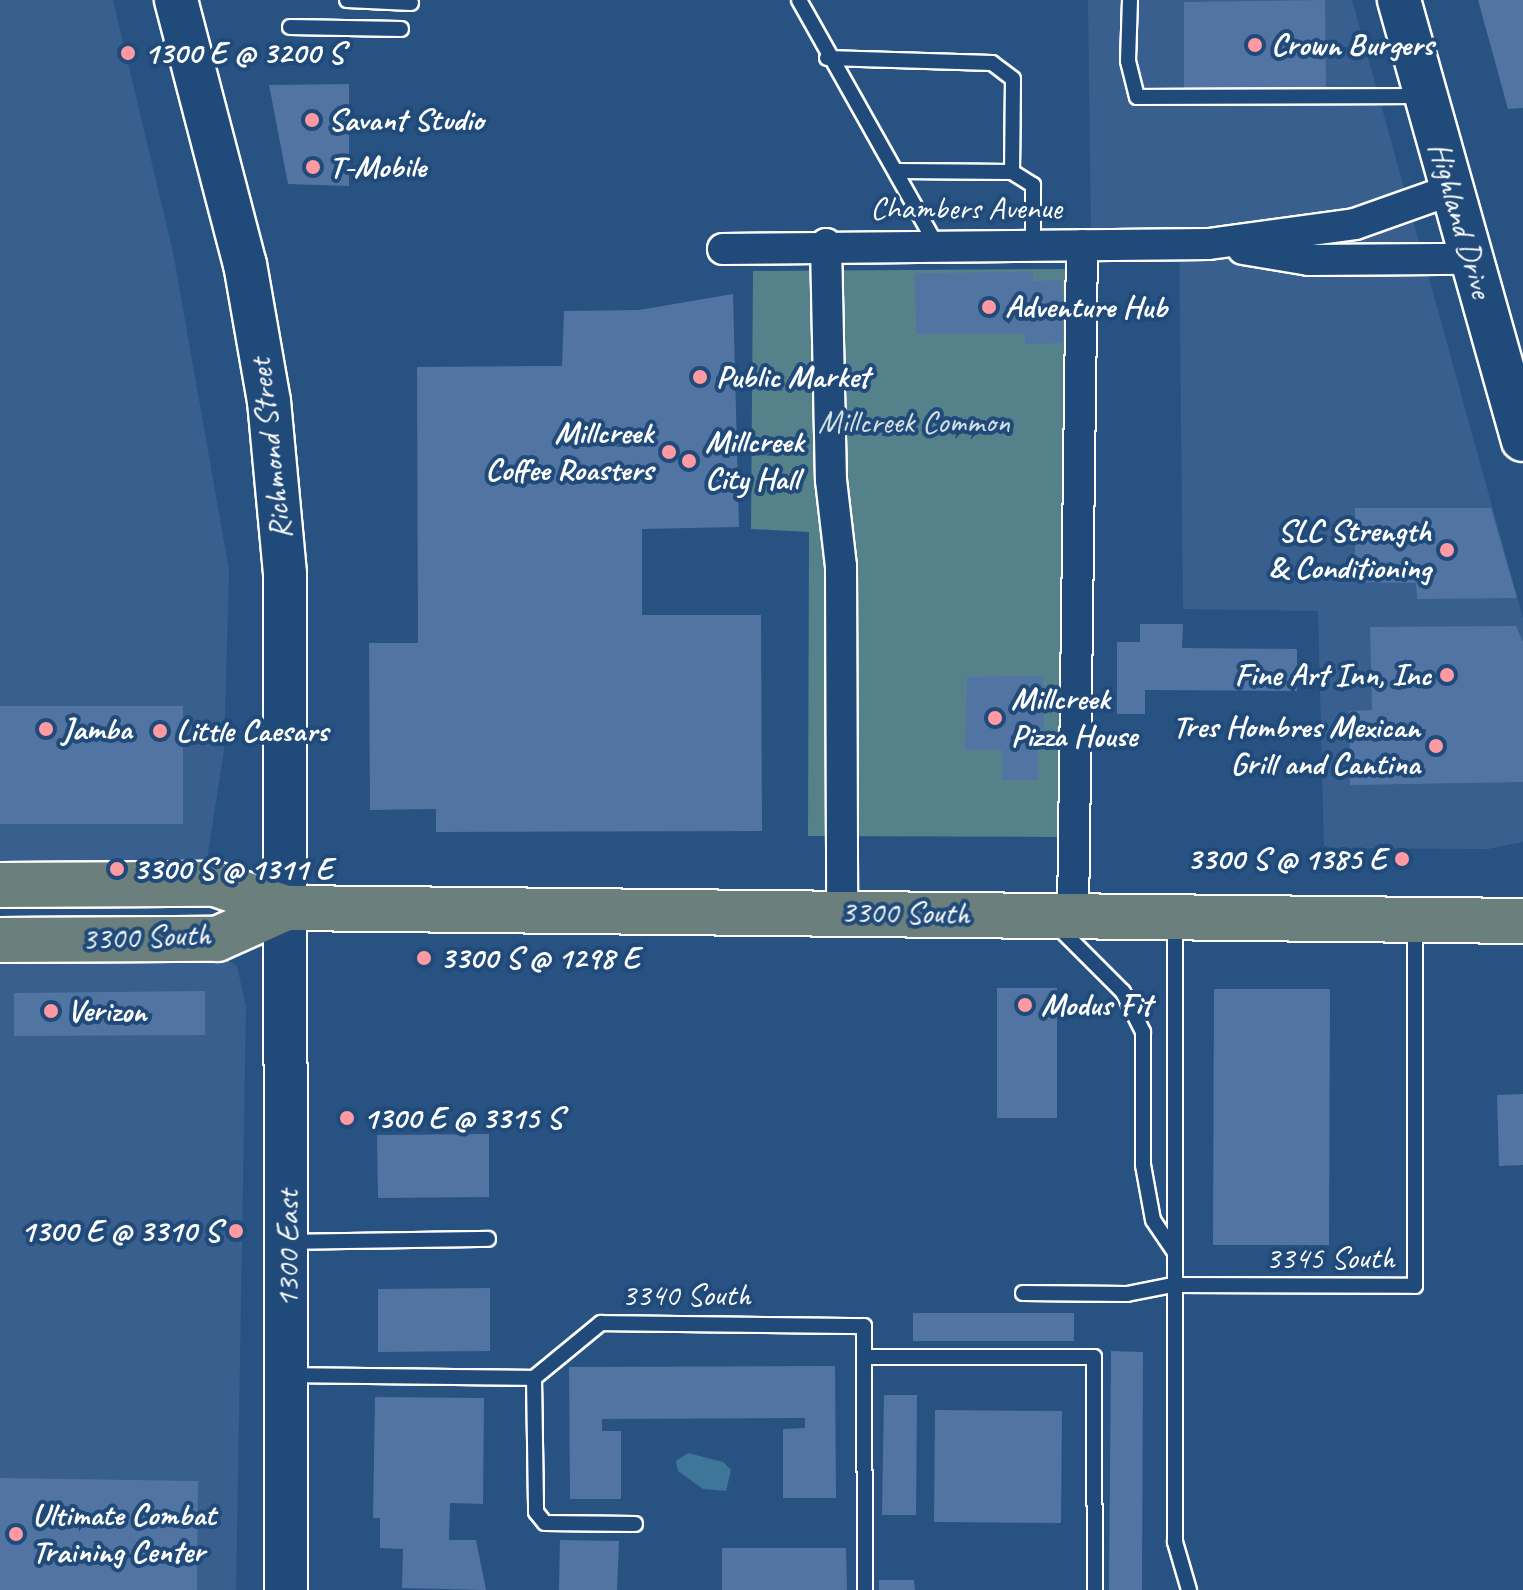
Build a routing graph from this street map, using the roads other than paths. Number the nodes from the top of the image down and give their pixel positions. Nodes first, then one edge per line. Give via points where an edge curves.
1 (176, 0) edge
2 (347, 0) edge
3 (799, 0) edge
4 (1130, 0) edge
5 (1399, 0) edge
6 (411, 3) dead end
7 (290, 27) dead end
8 (401, 29) dead end
9 (827, 58) junction
10 (1425, 96) junction
11 (899, 171) junction
12 (1012, 172) junction
13 (1451, 190) junction
14 (826, 244) junction
15 (936, 244) junction
16 (1209, 244) junction
17 (1033, 245) junction
18 (1082, 245) junction
19 (723, 249) dead end
20 (1471, 259) junction
21 (1521, 425) edge
22 (0, 885) edge
23 (286, 908) junction
24 (842, 913) junction
25 (1059, 915) junction
26 (1175, 915) junction
27 (1415, 920) junction
28 (1523, 921) edge
29 (0, 940) edge
30 (488, 1239) dead end
31 (287, 1242) junction
32 (1173, 1251) junction
33 (1173, 1285) junction
34 (1023, 1293) dead end
35 (865, 1357) junction
36 (288, 1375) junction
37 (534, 1378) junction
38 (635, 1524) dead end
39 (292, 1578) edge
40 (865, 1590) edge
41 (1095, 1590) edge
42 (1189, 1590) edge

1 - 23 main road, Richmond Street via 228,190 269,401 285,574
2 - 6 lane
3 - 9 lane
4 - 10 lane via 1128,61 1137,97
5 - 10 main road, Highland Drive
7 - 8 lane
9 - 11 lane
9 - 12 lane via 1004,69 1013,79
10 - 13 main road, Highland Drive
11 - 12 lane
11 - 15 lane
12 - 17 lane via 1033,185
13 - 16 street, Chambers Avenue via 1355,224
13 - 20 main road, Highland Drive
14 - 15 street, Chambers Avenue
14 - 19 street, Chambers Avenue
14 - 24 street via 831,480 841,566
15 - 17 street, Chambers Avenue
16 - 18 street, Chambers Avenue
16 - 20 street, Chambers Avenue via 1309,260
17 - 18 street, Chambers Avenue
18 - 25 street
20 - 21 main road, Highland Drive
22 - 23 main road, 3300 South via 215,884
23 - 24 main road, 3300 South
23 - 29 main road, 3300 South via 217,939
23 - 31 main road, 1300 East
24 - 25 main road, 3300 South
25 - 26 main road, 3300 South
25 - 32 lane via 1123,992 1143,1032 1143,1165 1153,1220
26 - 27 main road, 3300 South
26 - 32 lane
27 - 28 main road, 3300 South
27 - 33 lane, 3345 South via 1415,1286
30 - 31 lane
31 - 36 main road, 1300 East
32 - 33 lane
33 - 34 lane, 3345 South via 1127,1294
33 - 42 lane via 1175,1542
35 - 37 lane, 3340 South via 864,1326 601,1323
35 - 40 lane
35 - 41 lane via 1094,1357
36 - 37 lane
36 - 39 main road, 1300 East
37 - 38 lane via 536,1512 545,1523

